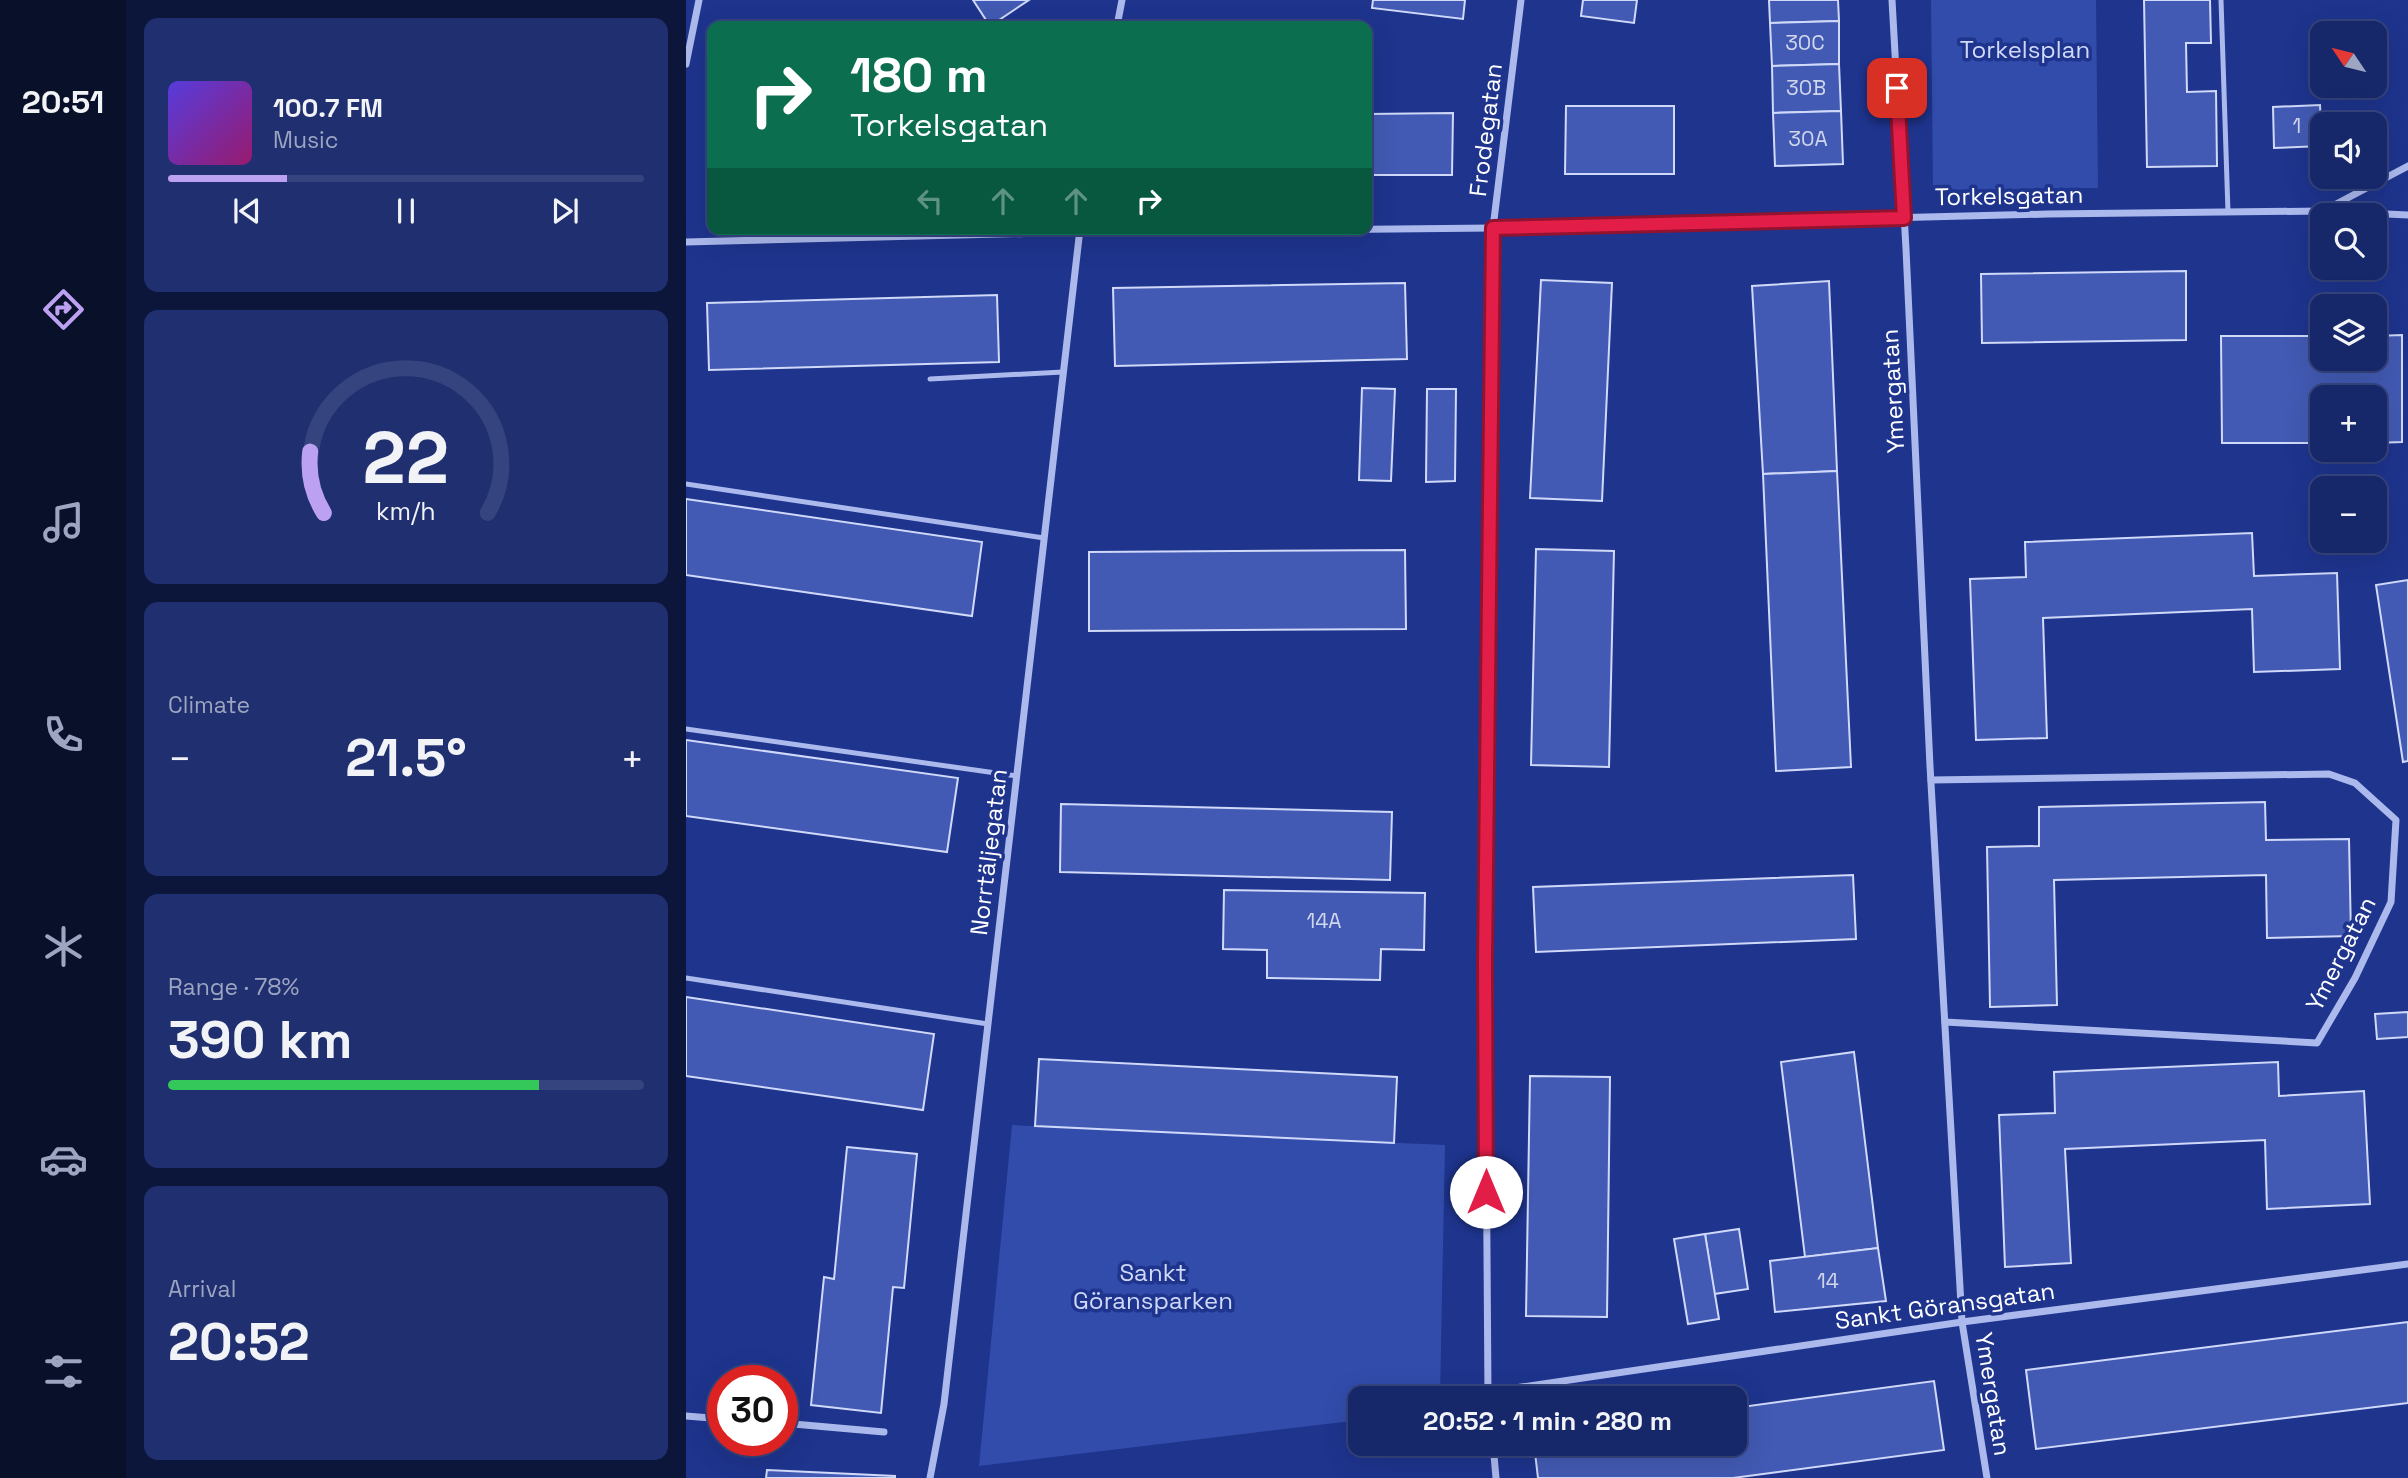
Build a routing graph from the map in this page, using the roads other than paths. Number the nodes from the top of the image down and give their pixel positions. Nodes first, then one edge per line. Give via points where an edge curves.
1 (699, 0) edge
2 (1122, 0) edge
3 (1521, 0) edge
4 (1892, 0) edge
5 (2221, 0) edge
6 (1118, 21) edge
7 (686, 64) edge
8 (2408, 166) edge
9 (2337, 203) edge
10 (2310, 211) edge
11 (2228, 212) junction
12 (2387, 214) edge
13 (2408, 215) edge
14 (1904, 218) junction
15 (1493, 228) junction
16 (1372, 229) edge
17 (937, 235) edge
18 (1080, 235) edge
19 (686, 242) edge
20 (1063, 372) junction
21 (930, 379) dead end
22 (686, 484) edge
23 (1044, 538) junction
24 (686, 729) edge
25 (1017, 776) junction
26 (1931, 780) junction
27 (686, 978) edge
28 (1945, 1022) junction
29 (988, 1024) junction
30 (2408, 1264) edge
31 (1962, 1322) junction
32 (1488, 1386) edge
33 (1546, 1386) edge
34 (686, 1416) edge
35 (707, 1418) edge
36 (798, 1424) edge
37 (884, 1432) dead end
38 (1494, 1456) edge
39 (930, 1478) edge
40 (1496, 1478) edge
41 (1987, 1478) edge

1 - 7 street
2 - 6 street
3 - 15 street, Frodegatan
4 - 14 street, Ymergatan
5 - 11 lane
8 - 9 street
10 - 11 street, Torkelsgatan
11 - 14 street, Torkelsgatan
12 - 13 street, Torkelsgatan
14 - 15 street, Torkelsgatan
14 - 26 street, Ymergatan
15 - 16 street, Torkelsgatan
15 - 32 street, Frodegatan via 1485,961
17 - 19 street, Torkelsgatan
18 - 20 street, Norrtäljegatan
20 - 21 lane
20 - 23 street, Norrtäljegatan
22 - 23 lane
23 - 25 street, Norrtäljegatan
24 - 25 lane
25 - 29 street, Norrtäljegatan
26 - 28 street, Ymergatan
26 - 28 street, Ymergatan via 2329,774 2355,783 2396,820 2391,902 2317,1043
27 - 29 lane
28 - 31 street, Ymergatan
29 - 39 street, Norrtäljegatan via 944,1404
30 - 31 street, Sankt Göransgatan
31 - 33 street, Sankt Göransgatan
31 - 41 street, Ymergatan
34 - 35 street
36 - 37 street
38 - 40 street

